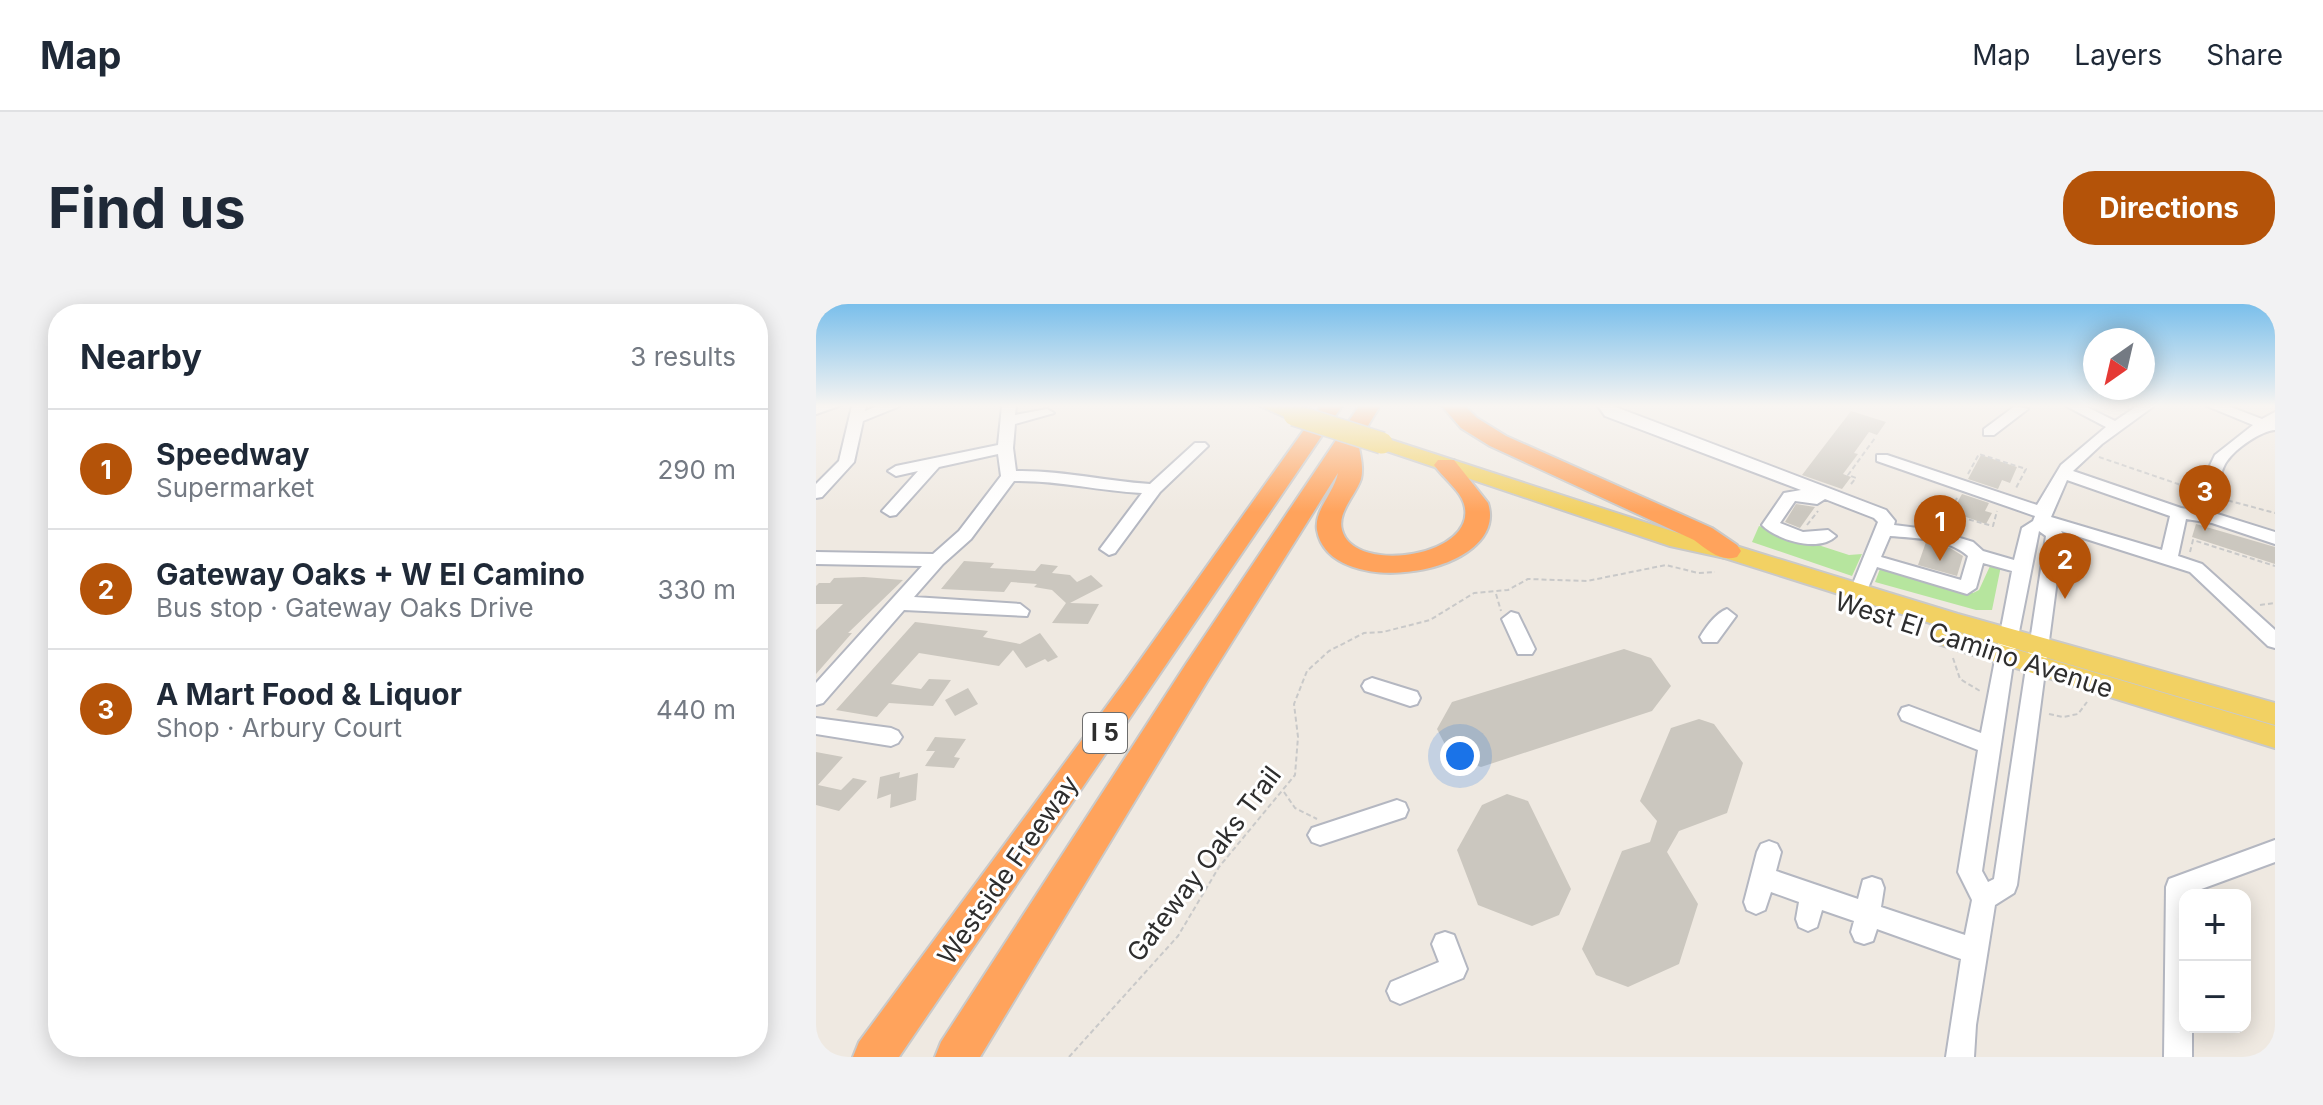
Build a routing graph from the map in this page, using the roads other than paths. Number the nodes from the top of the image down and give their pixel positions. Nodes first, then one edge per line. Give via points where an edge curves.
1 (851, 441) edge
2 (1006, 441) edge
3 (1308, 441) edge
4 (1376, 441) edge
5 (1498, 441) edge
6 (1696, 441) edge
7 (2097, 441) edge
8 (2245, 441) edge
9 (1347, 442) joint
10 (1200, 446) dead end
11 (1005, 448) junction
12 (1882, 458) dead end
13 (932, 465) junction
14 (1446, 465) junction
15 (896, 471) dead end
16 (2063, 473) junction
17 (1009, 476) junction
18 (2210, 482) dead end
19 (1154, 489) junction
20 (816, 493) edge
21 (890, 511) dead end
22 (2179, 513) junction
23 (2042, 519) junction
24 (1876, 530) junction
25 (1912, 534) junction
26 (1828, 536) dead end
27 (2275, 538) edge
28 (1678, 541) junction
29 (1109, 549) dead end
30 (1728, 551) junction
31 (1977, 555) junction
32 (816, 558) edge
33 (2169, 558) junction
34 (937, 560) junction
35 (1873, 560) junction
36 (1900, 568) junction
37 (2021, 568) junction
38 (1859, 591) junction
39 (901, 603) junction
40 (1020, 611) dead end
41 (1727, 616) dead end
42 (1508, 620) road end
43 (1710, 637) dead end
44 (2275, 641) edge
45 (2005, 647) junction
46 (1525, 649) dead end
47 (2038, 657) junction
48 (1372, 686) dead end
49 (816, 697) edge
50 (1410, 698) dead end
51 (1909, 714) dead end
52 (2275, 714) edge
53 (816, 726) edge
54 (891, 737) dead end
55 (2275, 737) edge
56 (1990, 745) junction
57 (1397, 810) dead end
58 (1320, 835) road end
59 (2275, 851) edge
60 (1769, 852) dead end
61 (1761, 877) junction
62 (1872, 888) dead end
63 (1984, 899) junction
64 (1756, 902) dead end
65 (1866, 923) junction
66 (1445, 944) dead end
67 (1977, 952) junction
68 (1400, 991) dead end
69 (963, 1047) edge
70 (874, 1057) edge
71 (1960, 1057) edge
72 (2178, 1057) edge

1 - 20 street via 846,462
2 - 11 street
3 - 70 highway, Westside Freeway / I 5
4 - 14 main road, West El Camino Avenue, bridge
5 - 30 highway via 1703,534
6 - 24 street via 1880,514 1887,521
7 - 16 street
8 - 18 street via 2220,458
9 - 14 highway via 1350,475 1330,517 1329,533 1339,548 1370,562 1424,561 1449,552 1468,537 1478,519 1476,503
9 - 69 highway, Westside Freeway / I 5
10 - 19 street
11 - 13 street
11 - 17 street
12 - 23 street via 1959,481
13 - 15 street
13 - 21 street
14 - 28 main road, West El Camino Avenue
16 - 22 street
16 - 23 street
17 - 19 street via 1051,475 1102,486
17 - 34 street via 965,535
19 - 29 street
22 - 27 street
22 - 33 street
23 - 33 street
23 - 37 street via 2030,528
23 - 47 street via 2055,534
24 - 25 street
24 - 26 street via 1860,516 1803,495 1790,497 1770,523 1801,538
24 - 35 street
25 - 31 street via 1957,542
25 - 36 street
28 - 30 main road, West El Camino Avenue
28 - 45 main road, West El Camino Avenue via 1790,586
30 - 38 main road, West El Camino Avenue
31 - 36 street via 1967,588
31 - 37 street
32 - 34 street
33 - 44 street via 2196,568
34 - 39 street
35 - 36 street
35 - 38 street
37 - 45 street
38 - 45 main road, West El Camino Avenue
39 - 40 street
39 - 49 street
41 - 43 street
42 - 46 street
45 - 47 main road, West El Camino Avenue
45 - 56 street
47 - 52 main road, West El Camino Avenue
47 - 55 main road, West El Camino Avenue
47 - 63 street via 2005,885
48 - 50 street
51 - 56 street
53 - 54 street
56 - 63 street via 1970,872
57 - 58 street
59 - 72 street via 2178,887
60 - 61 street
61 - 64 street
61 - 65 street via 1810,907
62 - 65 street
63 - 67 street
65 - 67 street
66 - 68 street via 1454,969
67 - 71 street

